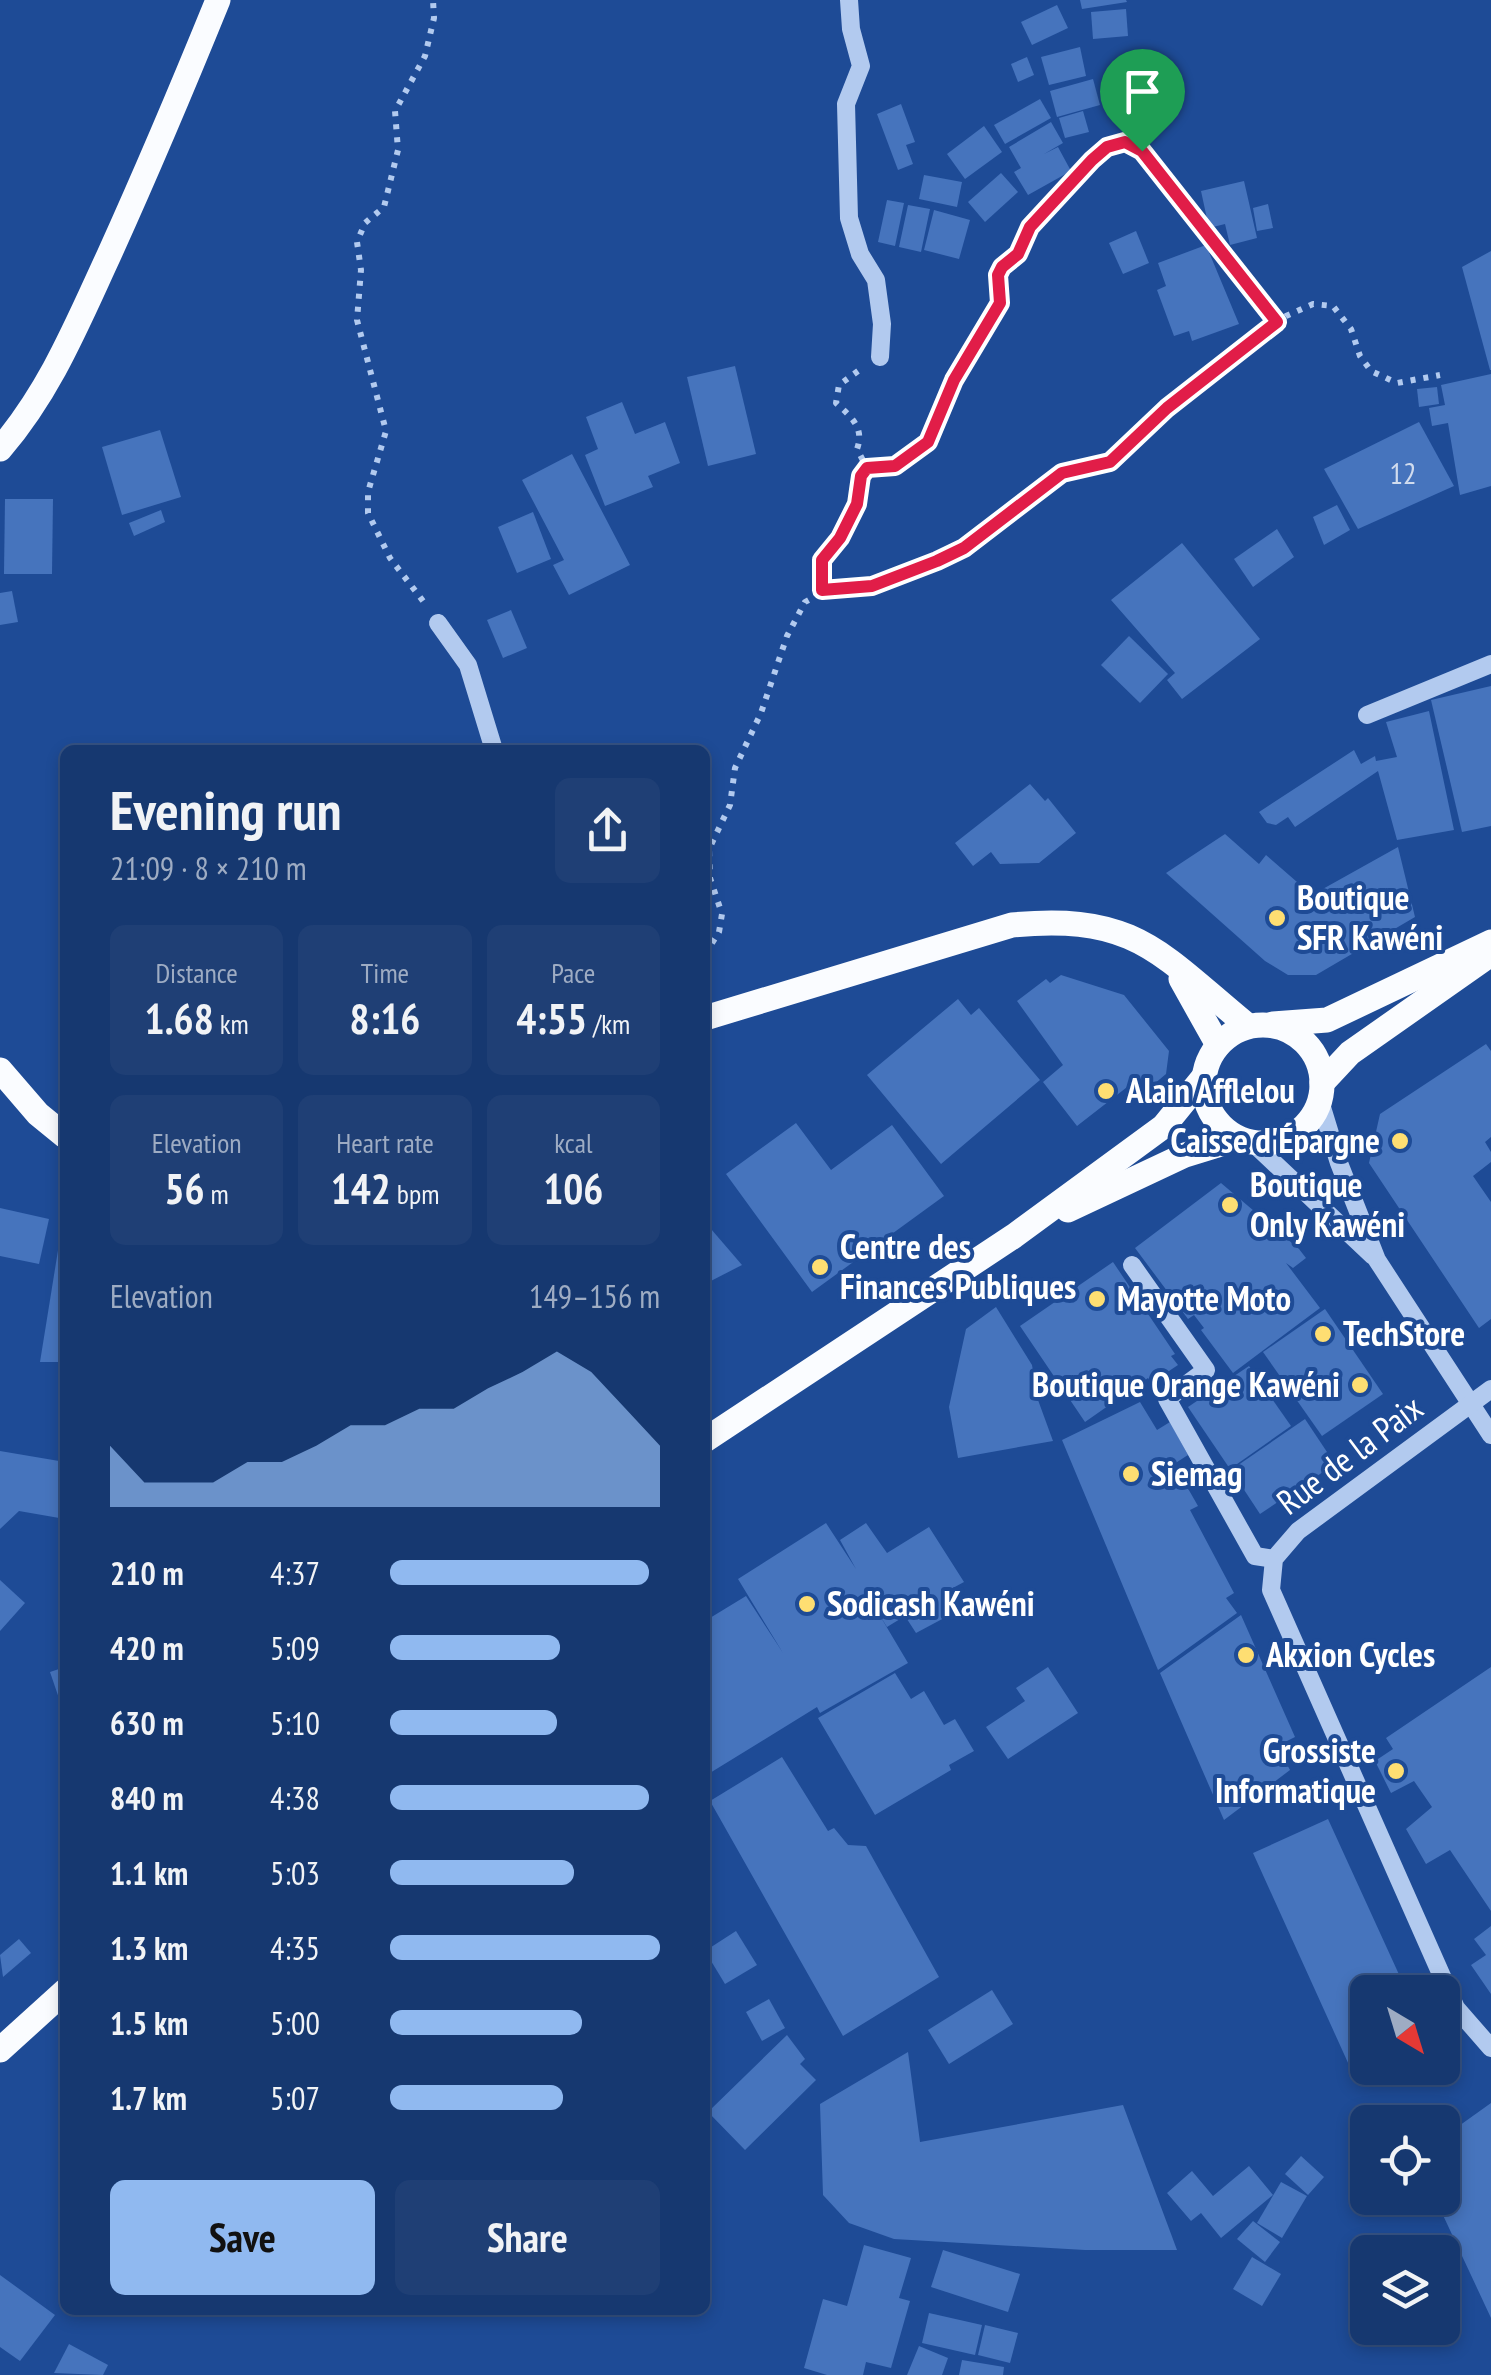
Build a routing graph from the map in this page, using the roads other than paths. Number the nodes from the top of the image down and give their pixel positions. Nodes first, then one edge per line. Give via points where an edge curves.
1 (218, 0) edge
2 (849, 0) edge
3 (880, 357) road end
4 (0, 450) edge
5 (438, 623) road end
6 (1491, 664) edge
7 (1367, 716) dead end
8 (492, 745) edge
9 (1491, 942) edge
10 (1491, 954) edge
11 (1168, 957) junction
12 (710, 1016) edge
13 (1255, 1026) junction
14 (1218, 1045) junction
15 (0, 1070) edge
16 (1203, 1078) junction
17 (1321, 1092) junction
18 (60, 1132) edge
19 (1245, 1141) junction
20 (1014, 1236) junction
21 (1377, 1260) junction
22 (1132, 1265) dead end
23 (1491, 1389) edge
24 (1471, 1405) junction
25 (1491, 1435) edge
26 (710, 1437) edge
27 (1274, 1559) junction
28 (60, 1996) edge
29 (1491, 2048) edge
30 (0, 2050) edge

1 - 4 main road via 61,360
2 - 3 street via 861,66 846,104 850,218 876,280
5 - 8 street via 468,665
6 - 7 street
9 - 13 main road via 1327,1020
10 - 17 main road via 1350,1053
11 - 12 main road via 1104,926 1060,920 1012,925
11 - 13 main road
11 - 14 main road
13 - 14 main road
13 - 17 main road via 1278,1026 1304,1041 1317,1060
14 - 16 main road
15 - 18 main road
16 - 19 main road via 1210,1114
16 - 20 main road via 1164,1126
17 - 19 main road via 1306,1126 1286,1139
17 - 21 street via 1339,1163
19 - 20 main road via 1185,1154
19 - 21 street
20 - 26 main road
21 - 24 street
22 - 27 street via 1206,1370 1167,1398 1255,1556
23 - 24 street, Rue de la Paix
24 - 25 street
24 - 27 street, Rue de la Paix via 1298,1531
27 - 29 street, Rue de la Paix via 1271,1590 1456,2008
28 - 30 main road

